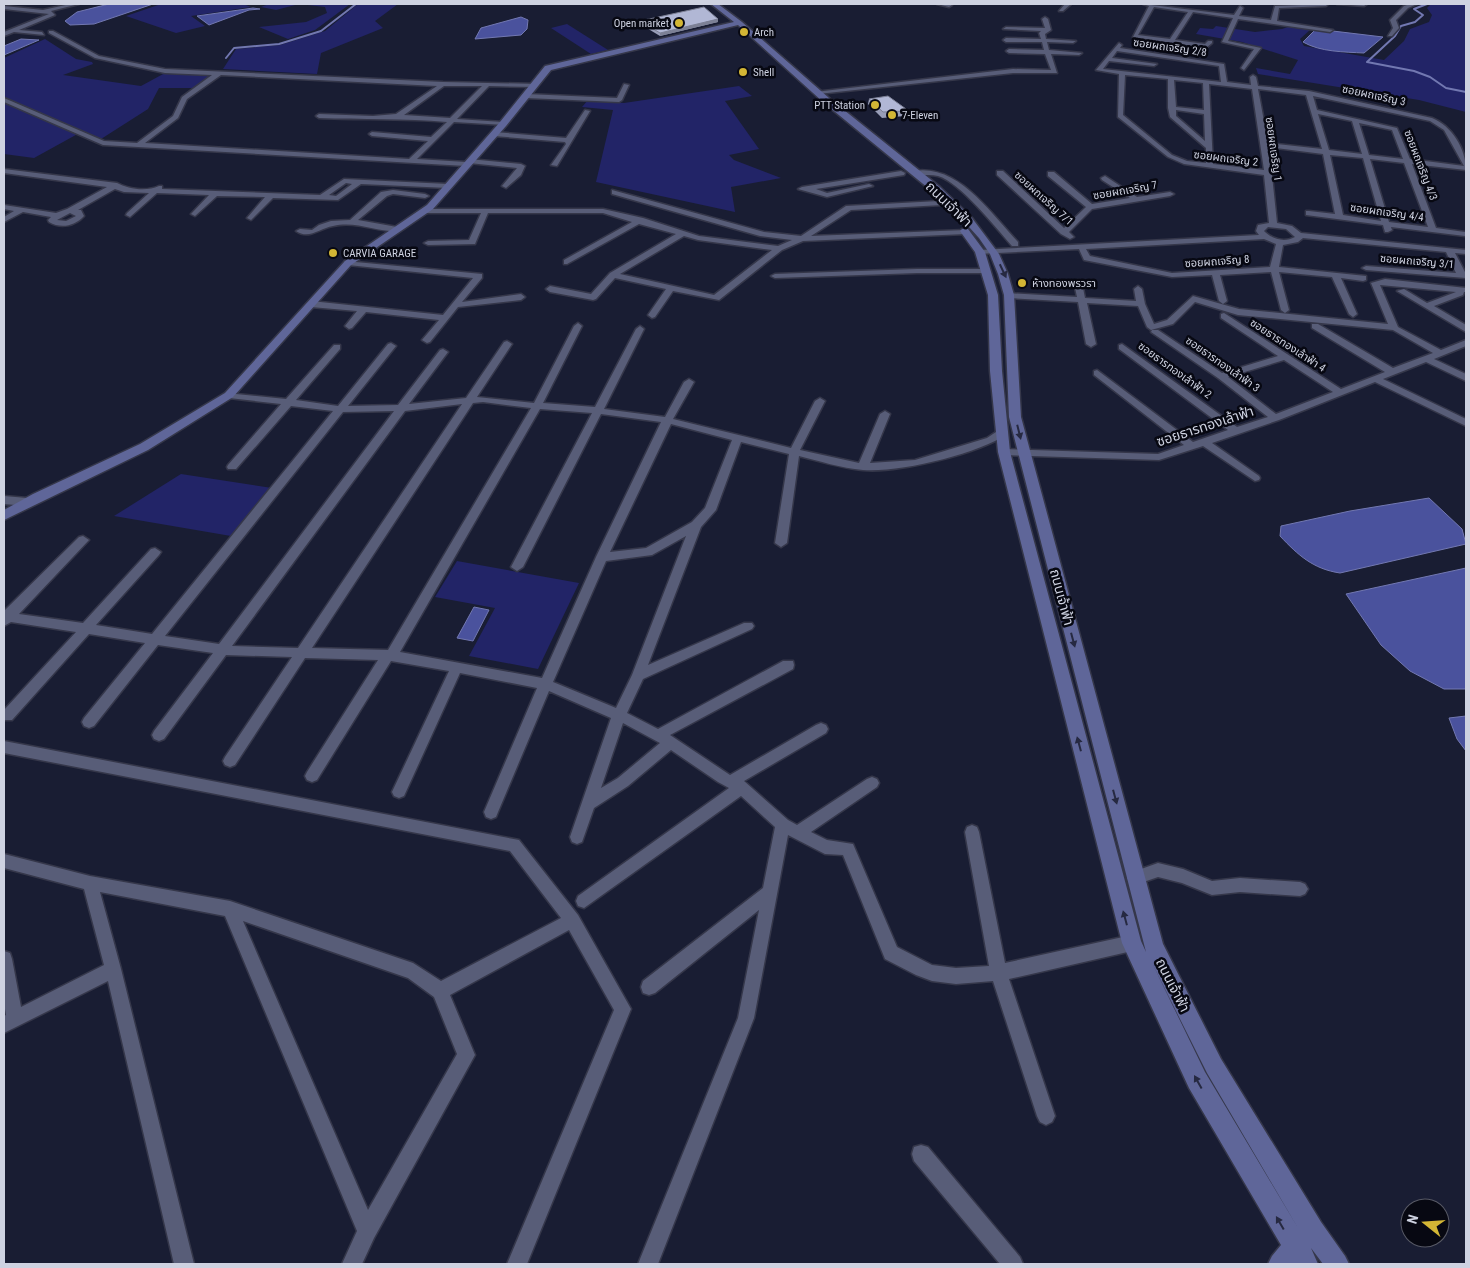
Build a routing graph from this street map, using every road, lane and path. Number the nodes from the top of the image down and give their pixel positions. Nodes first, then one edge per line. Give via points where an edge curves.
1 (38, 4) edge
2 (76, 4) edge
3 (704, 4) edge
4 (715, 4) edge
5 (940, 4) edge
6 (1068, 4) edge
7 (1145, 4) edge
8 (1326, 4) edge
9 (1340, 4) edge
10 (1364, 4) edge
11 (1414, 4) edge
12 (949, 5) dead end
13 (1152, 5) edge
14 (1176, 6) edge
15 (4, 7) edge
16 (1240, 8) dead end
17 (25, 9) junction
18 (1062, 10) dead end
19 (45, 11) junction
20 (1191, 11) junction
21 (11, 15) dead end
22 (1237, 18) junction
23 (1045, 20) dead end
24 (1274, 22) junction
25 (735, 24) junction
26 (1006, 29) dead end
27 (13, 30) junction
28 (1048, 30) junction
29 (1330, 30) dead end
30 (51, 32) dead end
31 (4, 34) edge
32 (42, 34) dead end
33 (1390, 35) dead end
34 (1006, 40) dead end
35 (1044, 41) junction
36 (1073, 41) dead end
37 (1172, 41) junction
38 (1210, 42) dead end
39 (1009, 51) dead end
40 (1046, 52) junction
41 (1079, 52) dead end
42 (1156, 55) junction
43 (1107, 59) junction
44 (1041, 64) dead end
45 (1051, 64) junction
46 (1154, 64) junction
47 (1244, 68) dead end
48 (1188, 70) junction
49 (222, 72) junction
50 (1122, 73) junction
51 (1153, 76) junction
52 (1253, 77) dead end
53 (1171, 78) junction
54 (1206, 82) junction
55 (443, 84) junction
56 (1224, 84) junction
57 (487, 85) junction
58 (536, 85) junction
59 (626, 85) dead end
60 (1255, 87) junction
61 (818, 92) junction
62 (1309, 93) junction
63 (526, 96) junction
64 (4, 100) edge
65 (1171, 108) junction
66 (587, 111) dead end
67 (1206, 112) junction
68 (1314, 112) junction
69 (318, 116) dead end
70 (398, 116) junction
71 (453, 120) junction
72 (1355, 120) junction
73 (503, 124) junction
74 (372, 134) dead end
75 (494, 134) junction
76 (434, 139) junction
77 (568, 140) junction
78 (139, 145) junction
79 (1265, 145) junction
80 (1209, 147) junction
81 (1326, 152) junction
82 (1366, 156) junction
83 (412, 160) junction
84 (468, 162) junction
85 (1407, 162) junction
86 (1466, 164) edge
87 (555, 165) dead end
88 (1210, 166) junction
89 (1466, 168) edge
90 (4, 171) edge
91 (901, 173) junction
92 (916, 173) junction
93 (1000, 173) dead end
94 (1268, 173) junction
95 (1051, 174) dead end
96 (1104, 178) dead end
97 (359, 182) junction
98 (114, 186) junction
99 (448, 186) junction
100 (506, 186) dead end
101 (159, 188) junction
102 (804, 189) dead end
103 (124, 190) junction
104 (329, 192) junction
105 (615, 192) dead end
106 (216, 193) junction
107 (1170, 194) dead end
108 (271, 195) junction
109 (425, 196) dead end
110 (322, 197) junction
111 (1134, 198) junction
112 (643, 200) junction
113 (939, 203) junction
114 (636, 205) dead end
115 (4, 207) edge
116 (1090, 207) junction
117 (21, 210) junction
118 (486, 210) junction
119 (629, 210) dead end
120 (70, 211) junction
121 (425, 211) junction
122 (1309, 213) dead end
123 (81, 214) junction
124 (195, 214) dead end
125 (56, 215) junction
126 (130, 215) dead end
127 (622, 216) junction
128 (250, 218) dead end
129 (1340, 218) junction
130 (4, 220) edge
131 (640, 220) junction
132 (667, 221) dead end
133 (352, 222) junction
134 (720, 222) junction
135 (1385, 224) junction
136 (1273, 225) junction
137 (660, 226) junction
138 (713, 227) dead end
139 (397, 229) junction
140 (1433, 230) junction
141 (300, 231) dead end
142 (966, 232) junction
143 (1064, 232) junction
144 (684, 233) junction
145 (705, 233) dead end
146 (1262, 234) junction
147 (1462, 234) dead end
148 (1299, 235) junction
149 (698, 238) junction
150 (802, 239) junction
151 (1280, 242) junction
152 (428, 243) dead end
153 (1077, 243) junction
154 (1014, 244) junction
155 (1394, 244) junction
156 (779, 248) junction
157 (984, 248) junction
158 (1449, 250) junction
159 (1466, 252) edge
160 (567, 262) dead end
161 (348, 263) junction
162 (1274, 268) junction
163 (1366, 268) dead end
164 (986, 271) junction
165 (1215, 272) junction
166 (613, 275) junction
167 (775, 276) dead end
168 (1336, 276) junction
169 (1464, 276) edge
170 (1363, 278) dead end
171 (1078, 284) dead end
172 (550, 289) dead end
173 (670, 289) junction
174 (1138, 290) dead end
175 (1401, 291) dead end
176 (1463, 292) edge
177 (1009, 295) junction
178 (521, 297) dead end
179 (1082, 300) junction
180 (1223, 301) dead end
181 (311, 304) junction
182 (1141, 304) junction
183 (456, 305) junction
184 (1427, 306) junction
185 (364, 310) junction
186 (1285, 310) dead end
187 (1353, 314) dead end
188 (652, 315) dead end
189 (1224, 316) dead end
190 (444, 318) junction
191 (349, 326) dead end
192 (578, 326) dead end
193 (1315, 326) dead end
194 (640, 329) dead end
195 (1397, 329) dead end
196 (1466, 329) edge
197 (1155, 332) dead end
198 (427, 340) dead end
199 (1466, 343) edge
200 (507, 344) dead end
201 (1092, 344) dead end
202 (391, 346) dead end
203 (337, 347) dead end
204 (1122, 347) dead end
205 (443, 352) dead end
206 (1440, 353) junction
207 (1283, 357) junction
208 (1426, 358) junction
209 (1097, 372) dead end
210 (1392, 372) junction
211 (1221, 376) junction
212 (1466, 378) edge
213 (1376, 379) junction
214 (689, 382) dead end
215 (1341, 393) junction
216 (229, 395) junction
217 (470, 400) junction
218 (820, 401) dead end
219 (290, 402) junction
220 (537, 406) junction
221 (402, 408) junction
222 (342, 409) junction
223 (598, 412) junction
224 (885, 414) dead end
225 (1275, 418) junction
226 (666, 420) junction
227 (1466, 423) edge
228 (1236, 431) junction
229 (1003, 432) junction
230 (738, 437) junction
231 (1204, 442) junction
232 (1192, 446) junction
233 (794, 452) junction
234 (1004, 452) junction
235 (1024, 453) junction
236 (863, 466) junction
237 (232, 467) dead end
238 (1254, 478) dead end
239 (4, 500) edge
240 (27, 502) junction
241 (4, 516) edge
242 (696, 525) junction
243 (84, 540) dead end
244 (781, 543) dead end
245 (155, 552) dead end
246 (602, 557) junction
247 (517, 567) dead end
248 (5, 618) edge
249 (748, 626) dead end
250 (85, 628) junction
251 (155, 639) junction
252 (223, 650) junction
253 (302, 653) junction
254 (390, 655) junction
255 (788, 665) dead end
256 (457, 667) junction
257 (638, 675) junction
258 (545, 684) junction
259 (619, 715) junction
260 (7, 716) dead end
261 (89, 722) dead end
262 (821, 729) dead end
263 (159, 735) dead end
264 (665, 739) junction
265 (4, 747) edge
266 (230, 761) dead end
267 (312, 776) dead end
268 (872, 783) dead end
269 (736, 784) junction
270 (399, 792) dead end
271 (588, 804) junction
272 (491, 812) dead end
273 (783, 824) junction
274 (799, 832) junction
275 (972, 832) dead end
276 (577, 837) dead end
277 (4, 861) edge
278 (1136, 878) junction
279 (90, 882) junction
280 (1300, 889) dead end
281 (770, 892) junction
282 (584, 901) dead end
283 (230, 909) junction
284 (572, 920) junction
285 (1132, 943) junction
286 (4, 959) edge
287 (113, 969) junction
288 (998, 972) junction
289 (649, 987) dead end
290 (440, 991) junction
291 (10, 1022) edge
292 (1046, 1116) dead end
293 (921, 1154) dead end
294 (1313, 1230) junction
295 (367, 1231) junction
296 (1294, 1259) edge
297 (184, 1264) edge
298 (352, 1264) edge
299 (517, 1264) edge
300 (648, 1264) edge
301 (1013, 1264) edge
302 (1337, 1264) edge

1 - 17 street
2 - 19 street
3 - 25 main road, ถนนเจ้าฟ้า
4 - 25 main road, ถนนเจ้าฟ้า
5 - 12 street
6 - 18 street
7 - 13 street
8 - 24 street via 1278,7 1274,11
9 - 10 street
11 - 33 street via 1393,20 1396,28
13 - 14 street
13 - 37 street via 1135,36
14 - 20 street
15 - 17 street
16 - 22 street
17 - 19 street
17 - 21 street
19 - 27 street via 53,14
20 - 22 street
20 - 37 street
22 - 24 street
22 - 47 street via 1225,42 1258,48
23 - 28 street
24 - 29 street via 1308,24
25 - 58 main road via 564,63 548,68
25 - 61 main road, ถนนเจ้าฟ้า
25 - 91 main road, ถนนเจ้าฟ้า via 786,76
26 - 28 street
27 - 31 street
27 - 32 street
28 - 35 street via 1042,34
30 - 49 street via 97,58 165,71
34 - 35 street
35 - 36 street
35 - 40 street
37 - 38 street via 1206,46
39 - 40 street
40 - 41 street
40 - 45 street
42 - 43 street, ซอยผถเจริญ 2/8 via 1117,47
42 - 46 street
42 - 48 street, ซอยผถเจริญ 2/8
43 - 46 street
43 - 50 street via 1099,70
44 - 45 street
45 - 61 street via 1055,72 1013,71
46 - 51 street
48 - 53 street
48 - 54 street
48 - 56 street, ซอยผถเจริญ 2/8 via 1222,65
49 - 55 street
49 - 78 street via 184,98 176,117
50 - 51 street
50 - 88 street, ซอยผถเจริญ 2 via 1120,116 1170,156 1186,163
51 - 53 street
52 - 60 street, ซอยผถเจริญ 1
53 - 65 street
54 - 56 street
54 - 67 street
55 - 57 street
55 - 70 street
56 - 60 street
57 - 58 street
57 - 71 street
58 - 63 main road
59 - 63 street via 620,100
60 - 62 street, ซอยผถเจริญ 3
60 - 79 street, ซอยผถเจริญ 1
61 - 92 main road, ถนนเจ้าฟ้า
62 - 68 street
62 - 86 street, ซอยผถเจริญ 3 via 1432,120 1447,129
63 - 73 main road
64 - 78 street via 103,143
65 - 67 street
65 - 80 street via 1173,117
66 - 77 street
67 - 80 street
68 - 72 street, ซอยผถเจริญ 4/3
68 - 81 street
69 - 70 street
70 - 71 street
71 - 73 street
71 - 76 street
72 - 82 street
72 - 85 street, ซอยผถเจริญ 4/3 via 1395,129
73 - 75 main road
74 - 76 street
75 - 77 street
75 - 84 main road
76 - 83 street
77 - 87 street via 569,144
78 - 83 street
79 - 81 street
79 - 94 street, ซอยผถเจริญ 1
80 - 88 street
81 - 82 street
81 - 129 street
82 - 85 street
82 - 135 street
83 - 84 street
84 - 99 main road
84 - 100 street via 521,166
85 - 89 street
85 - 140 street, ซอยผถเจริญ 4/3
88 - 94 street, ซอยผถเจริญ 2
90 - 98 street
91 - 102 street via 884,175 889,181 827,195
91 - 113 main road, ถนนเจ้าฟ้า
92 - 154 street via 936,174 948,179
92 - 157 main road, ถนนเจ้าฟ้า via 961,211
93 - 143 street, ซอยผถเจริญ 7/1
94 - 136 street, ซอยผถเจริญ 1
95 - 116 street
96 - 111 street
97 - 99 street
97 - 104 street via 344,181
97 - 110 street via 338,198
98 - 101 street
98 - 103 street
98 - 120 street
99 - 121 main road
101 - 103 street
101 - 104 street
101 - 106 street
101 - 126 street
103 - 123 street
104 - 110 street
105 - 112 street
106 - 108 street
106 - 124 street
107 - 111 street, ซอยผถเจริญ 7
108 - 110 street
108 - 128 street
109 - 133 street via 384,194
111 - 116 street, ซอยผถเจริญ 7
112 - 114 street
112 - 134 street via 678,214
113 - 142 main road, ถนนเจ้าฟ้า
113 - 150 street via 849,208
115 - 117 street
116 - 143 street, ซอยผถเจริญ 7
117 - 125 street
117 - 130 street
118 - 121 street
118 - 127 street via 603,211
118 - 152 street via 472,242
119 - 127 street
120 - 123 street
120 - 125 street
121 - 139 main road
122 - 129 street, ซอยผถเจริญ 4/4
123 - 125 street via 76,220 62,224 52,222
127 - 131 street
129 - 135 street, ซอยผถเจริญ 4/4
131 - 137 street
131 - 160 street
132 - 137 street
133 - 139 street
133 - 141 street via 321,225 314,232
134 - 138 street
134 - 150 street via 763,234
135 - 140 street, ซอยผถเจริญ 4/4
135 - 155 street
136 - 146 street via 1262,227
136 - 148 street via 1286,227
137 - 144 street
139 - 161 main road
140 - 147 street, ซอยผถเจริญ 4/4
142 - 150 street
142 - 157 main road, ถนนเจ้าฟ้า
143 - 153 street, ซอยผถเจริญ 7/1
144 - 149 street
144 - 166 street
145 - 149 street
146 - 151 street
146 - 153 street
148 - 151 street via 1297,241
148 - 155 street
149 - 156 street
150 - 156 street
151 - 162 street
153 - 154 street
153 - 157 street
153 - 165 street, ซอยผถเจริญ 8 via 1087,258 1172,275
154 - 157 street
155 - 158 street
156 - 173 street via 716,298
157 - 164 main road, ถนนเจ้าฟ้า
157 -> 177 main road, ถนนเจ้าฟ้า via 1006,278
158 - 159 street
158 - 169 street
161 - 181 main road
161 - 183 street via 479,276
162 - 165 street, ซอยผถเจริญ 8
162 - 168 street, ซอยผถเจริญ 8
162 - 186 street
163 - 169 street, ซอยผถเจริญ 3/1
164 - 167 street
164 - 229 main road, ถนนเจ้าฟ้า via 993,295 996,371
165 - 180 street
166 - 172 street via 593,298
166 - 173 street
168 - 170 street, ซอยผถเจริญ 8
168 - 187 street
171 - 179 street
173 - 188 street
174 - 182 street
175 - 184 street
176 - 182 street via 1375,283 1394,327 1238,312 1193,299 1170,322 1151,326
176 - 184 street
177 - 179 street
177 -> 235 main road, ถนนเจ้าฟ้า via 1015,417
178 - 183 street
179 - 182 street
179 - 201 street
181 - 185 street
181 - 216 main road
183 - 190 street
184 - 196 street
185 - 190 street
185 - 191 street
189 - 207 street, ซอยธารทองเล้าฟ้า 4
190 - 198 street
192 - 220 street
193 - 210 street
194 - 223 street
195 - 206 street
197 - 211 street, ซอยธารทองเล้าฟ้า 3
199 - 206 street, ซอยธารทองเล้าฟ้า
200 - 217 street
202 - 222 street
203 - 219 street
204 - 228 street, ซอยธารทองเล้าฟ้า 2
205 - 221 street
206 - 208 street, ซอยธารทองเล้าฟ้า
207 - 211 street
207 - 215 street, ซอยธารทองเล้าฟ้า 4
208 - 210 street, ซอยธารทองเล้าฟ้า
208 - 212 street
209 - 232 street
210 - 213 street, ซอยธารทองเล้าฟ้า
211 - 225 street, ซอยธารทองเล้าฟ้า 3
213 - 215 street, ซอยธารทองเล้าฟ้า
213 - 227 street
214 - 226 street
215 - 225 street, ซอยธารทองเล้าฟ้า
216 - 219 street
216 - 240 main road via 144,447
217 - 220 street
217 - 221 street
217 - 253 street
218 - 233 street
219 - 222 street
219 - 237 street
220 - 223 street
220 - 254 street
221 - 222 street
221 - 252 street
222 - 251 street
223 - 226 street
223 - 247 street
224 - 236 street
225 - 228 street, ซอยธารทองเล้าฟ้า
226 - 230 street
226 - 246 street
228 - 231 street, ซอยธารทองเล้าฟ้า
229 - 234 main road, ถนนเจ้าฟ้า
229 - 236 street via 991,440 916,463
230 - 233 street
230 - 242 street via 710,510
231 - 232 street, ซอยธารทองเล้าฟ้า
231 - 238 street
232 - 235 street, ซอยธารทองเล้าฟ้า via 1159,457
233 - 236 street
233 - 244 street
234 - 235 street, ซอยธารทองเล้าฟ้า
285 -> 234 main road, ถนนเจ้าฟ้า
235 -> 278 main road, ถนนเจ้าฟ้า
239 - 240 street
240 - 241 main road
242 - 246 street via 648,552
242 - 257 street
243 - 248 street
245 - 250 street
246 - 258 street
248 - 250 street
249 - 257 street
250 - 251 street
250 - 260 street
251 - 252 street
251 - 261 street
252 - 253 street
252 - 263 street
253 - 254 street
253 - 266 street
254 - 256 street
254 - 267 street
255 - 264 street
256 - 258 street
256 - 270 street
257 - 259 street
258 - 259 street
258 - 272 street
259 - 264 street
259 - 271 street
262 - 269 street
264 - 269 street
264 - 271 street via 622,782
265 - 284 street via 514,845
268 - 274 street
269 - 273 street
269 - 282 street
271 - 276 street
273 - 274 street
273 - 281 street
274 - 288 street via 825,847 848,849 891,953 931,973 969,976
275 - 288 street
277 - 279 street
278 - 280 street via 1158,870 1212,888 1240,885
278 - 294 main road, ถนนเจ้าฟ้า via 1154,948 1204,1049
279 - 283 street
279 - 287 street
281 - 289 street
281 - 300 street via 746,1018
283 - 290 street via 414,971
283 - 295 street
284 - 290 street
284 - 299 street via 623,1009
285 - 288 street
296 -> 285 main road, ถนนเจ้าฟ้า via 1197,1080
286 - 291 street
287 - 291 street
287 - 297 street
288 - 292 street
290 - 295 street via 466,1054
293 - 301 street
294 - 296 main road
294 - 302 main road, ถนนเจ้าฟ้า
295 - 298 street

